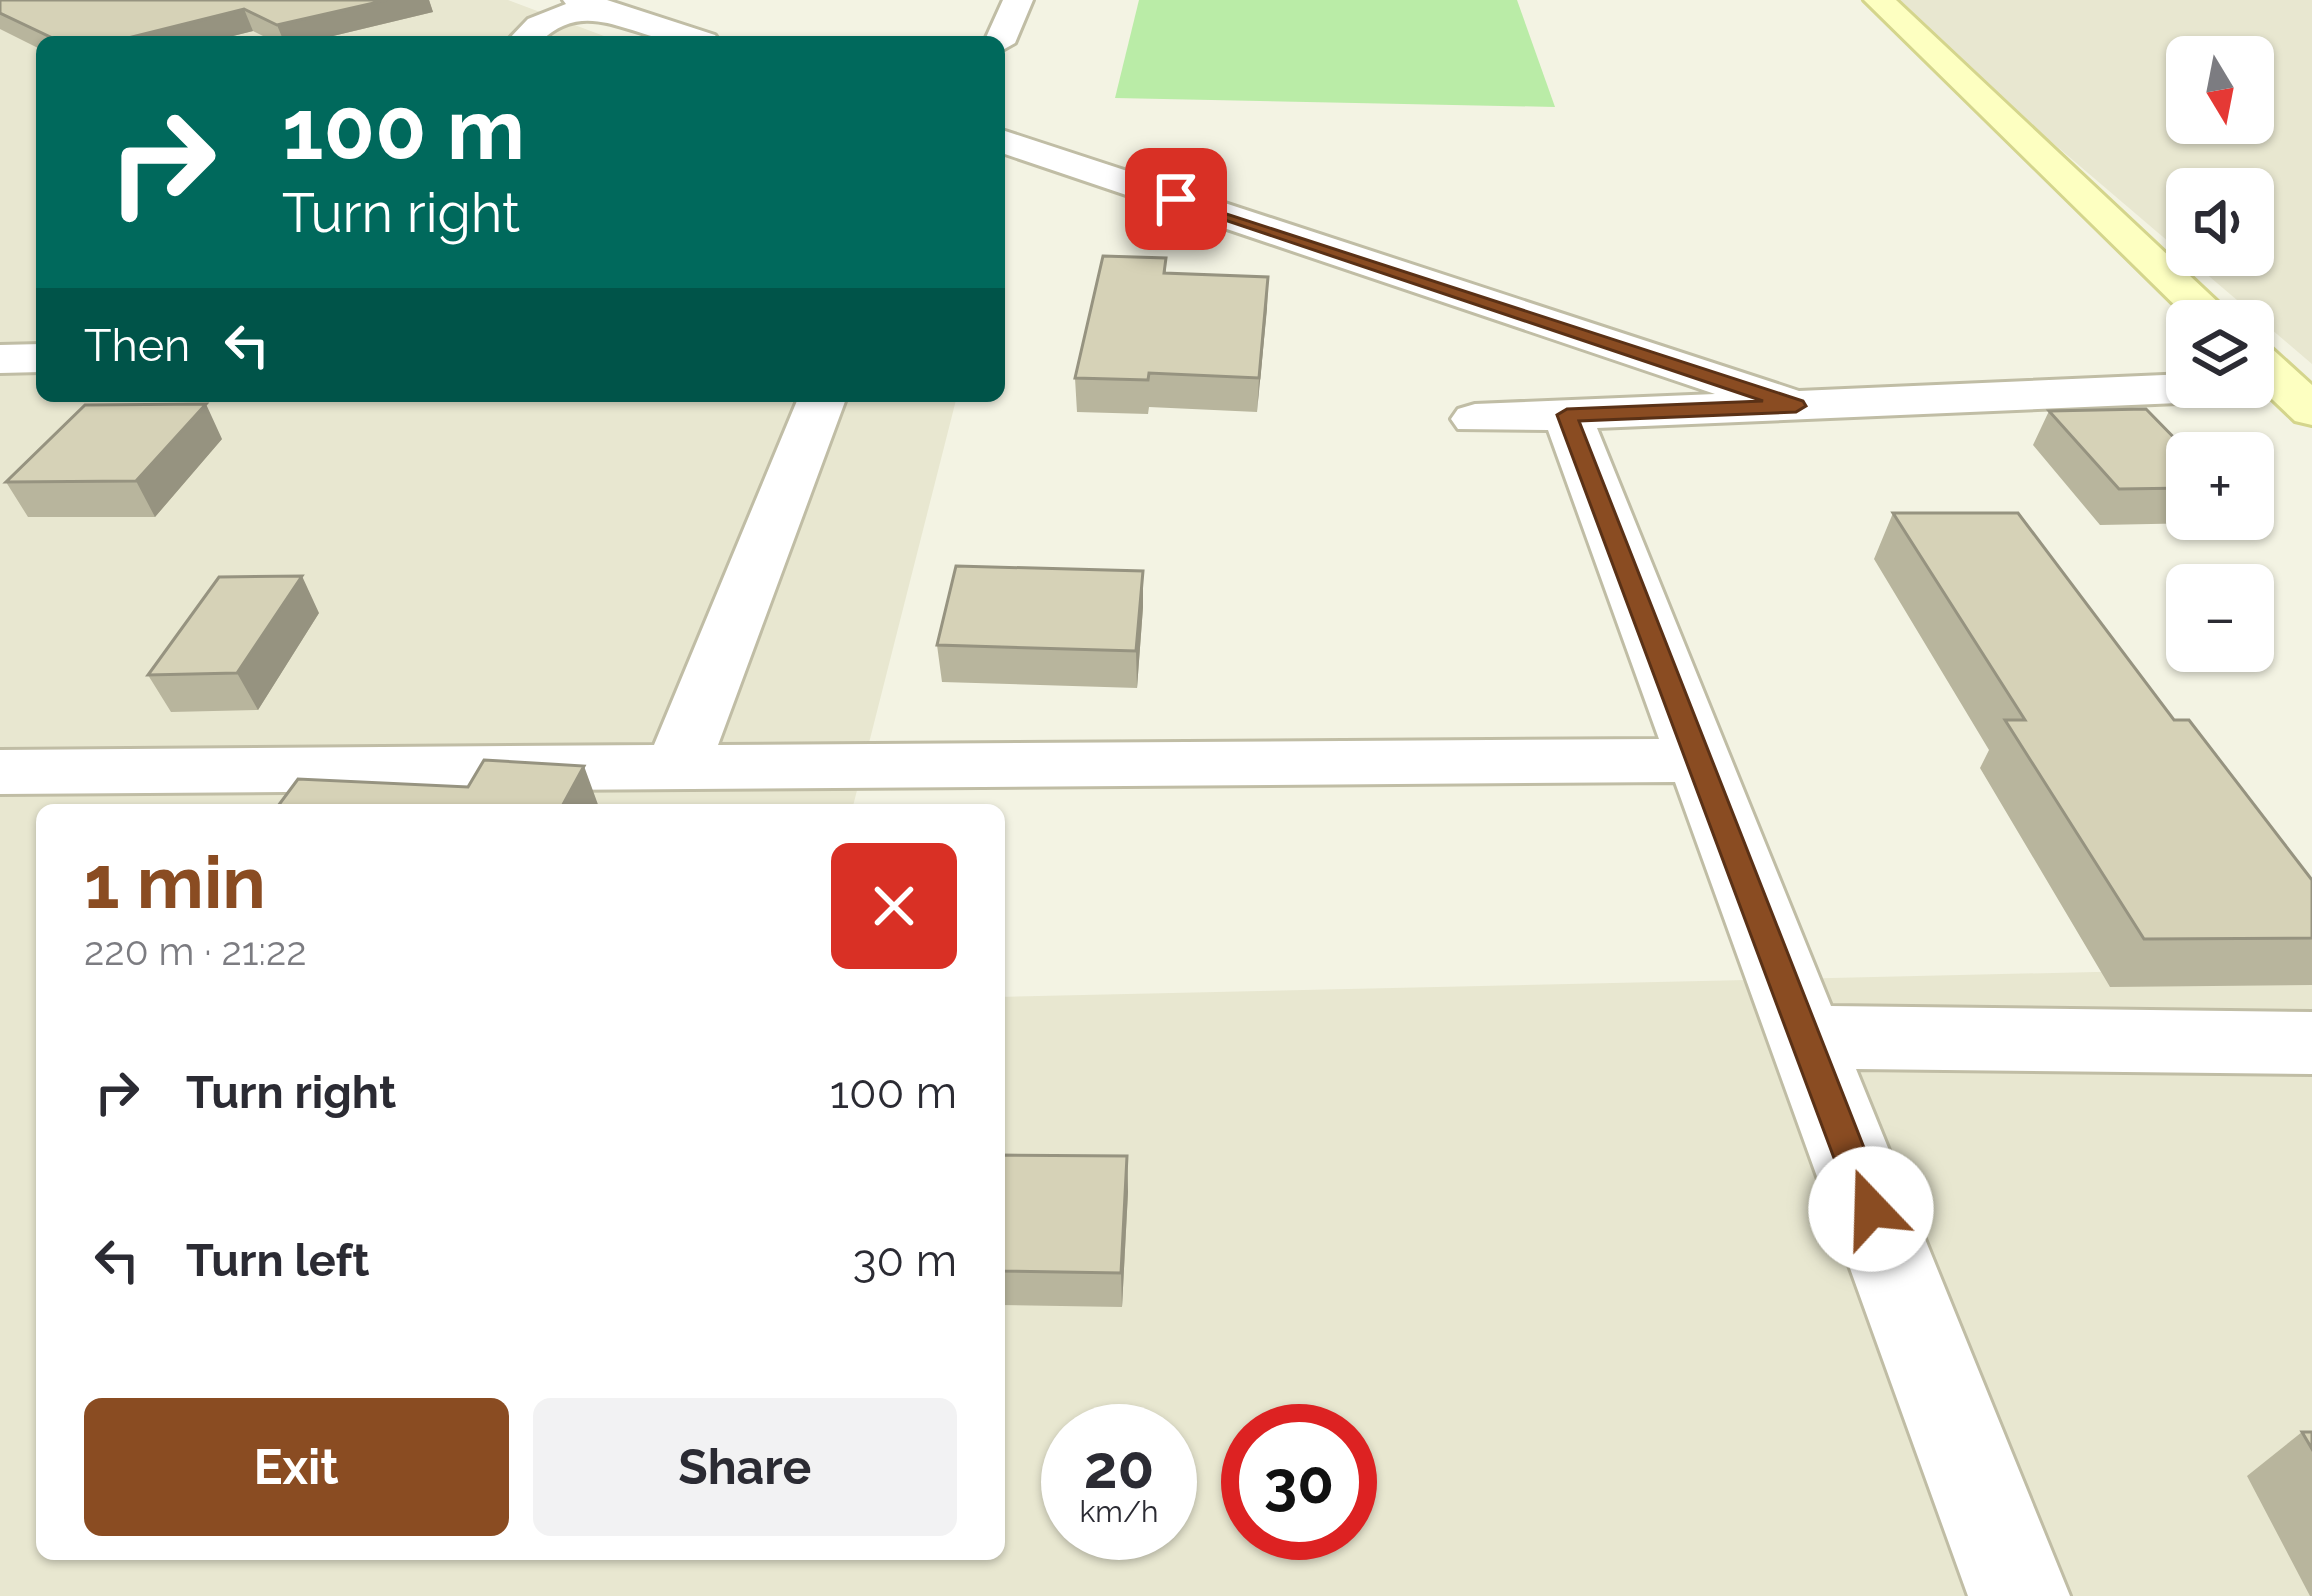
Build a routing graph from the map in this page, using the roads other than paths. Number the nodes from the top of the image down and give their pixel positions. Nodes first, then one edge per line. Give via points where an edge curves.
1 (1018, 0) edge
2 (1879, 0) edge
3 (585, 2) edge
4 (528, 36) edge
5 (686, 36) edge
6 (1002, 36) edge
7 (1005, 142) edge
8 (2194, 300) edge
9 (36, 358) edge
10 (0, 359) edge
11 (2166, 390) edge
12 (821, 402) edge
13 (1796, 406) junction
14 (1567, 415) junction
15 (1475, 419) dead end
16 (1698, 760) junction
17 (677, 770) junction
18 (0, 772) edge
19 (1805, 1036) junction
20 (2312, 1043) edge
21 (2019, 1596) edge

1 - 6 street
2 - 8 street
3 - 4 street
3 - 5 street
7 - 13 street
9 - 10 street
11 - 13 street
12 - 17 street
13 - 14 street
14 - 15 street
14 - 16 street
16 - 17 street
16 - 19 street
17 - 18 street
19 - 20 street
19 - 21 street

